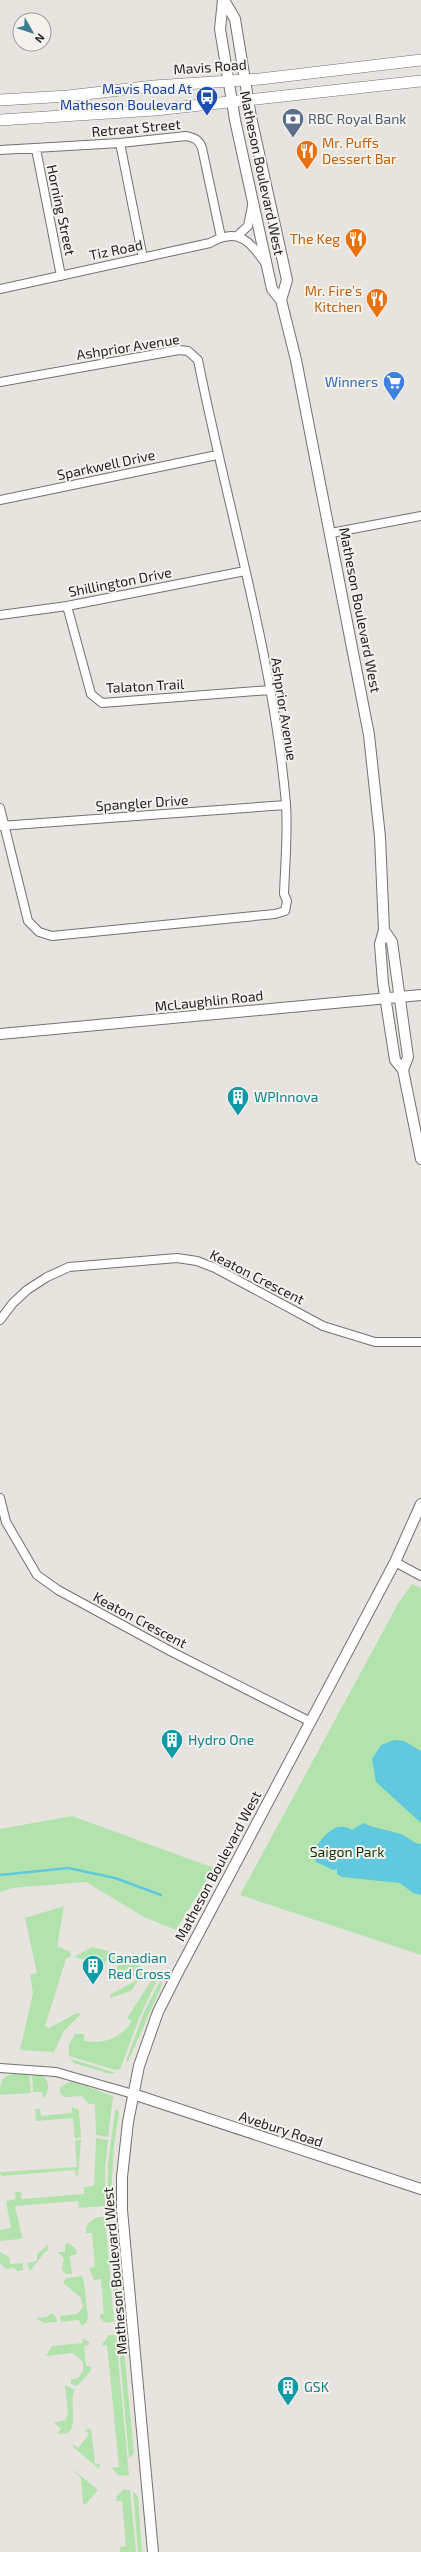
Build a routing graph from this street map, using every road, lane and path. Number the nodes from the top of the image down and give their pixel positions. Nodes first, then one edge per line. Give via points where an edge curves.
1 (224, 0) edge
2 (421, 60) edge
3 (246, 80) junction
4 (228, 81) junction
5 (421, 81) edge
6 (249, 99) junction
7 (0, 100) edge
8 (232, 102) junction
9 (0, 120) edge
10 (120, 143) junction
11 (36, 149) junction
12 (0, 150) edge
13 (252, 205) junction
14 (237, 236) junction
15 (221, 237) junction
16 (143, 258) junction
17 (268, 268) junction
18 (61, 276) junction
19 (0, 289) edge
20 (280, 300) junction
21 (0, 382) edge
22 (217, 455) junction
23 (0, 500) edge
24 (421, 516) edge
25 (331, 534) junction
26 (245, 571) junction
27 (67, 606) junction
28 (0, 615) edge
29 (270, 690) junction
30 (286, 805) junction
31 (0, 808) edge
32 (2, 826) edge
33 (384, 930) junction
34 (421, 995) edge
35 (399, 997) junction
36 (384, 999) junction
37 (0, 1034) edge
38 (403, 1070) junction
39 (421, 1159) edge
40 (0, 1320) edge
41 (421, 1342) edge
42 (0, 1498) edge
43 (421, 1504) edge
44 (395, 1562) junction
45 (421, 1576) edge
46 (311, 1722) junction
47 (0, 2068) edge
48 (133, 2094) junction
49 (421, 2189) edge
50 (153, 2552) edge

1 - 3 street, Matheson Boulevard West via 235,19
1 - 4 street, Matheson Boulevard West via 220,29
2 - 3 main road, Mavis Road
3 - 4 main road, Mavis Road
3 - 6 street, Matheson Boulevard West
4 - 7 main road, Mavis Road
4 - 8 street, Matheson Boulevard West
5 - 6 main road
6 - 8 main road
6 - 20 street, Matheson Boulevard West via 287,280
8 - 9 main road
8 - 13 street, Matheson Boulevard West
10 - 11 street, Retreat Street
10 - 15 street, Retreat Street via 186,136 200,141
10 - 16 street
11 - 12 street, Retreat Street
11 - 18 street, Horning Street
13 - 14 street via 248,226
13 - 17 street, Matheson Boulevard West
14 - 15 street, Tiz Road
14 - 17 street via 252,244
15 - 16 street, Tiz Road via 210,243
16 - 18 street, Tiz Road
17 - 20 street, Matheson Boulevard West via 272,289
18 - 19 street, Tiz Road
20 - 25 street, Matheson Boulevard West via 296,360
21 - 22 street, Ashprior Avenue via 179,350 188,351 198,360
22 - 23 street, Sparkwell Drive
22 - 26 street, Ashprior Avenue
24 - 25 street
25 - 33 street, Matheson Boulevard West via 369,735 380,837
26 - 27 street, Shillington Drive
26 - 29 street, Ashprior Avenue
27 - 28 street, Shillington Drive
27 - 29 street, Talaton Trail via 91,694 102,703
29 - 30 street, Ashprior Avenue
30 - 32 street, Spangler Drive
30 - 32 street, Ashprior Avenue via 285,911 52,936 39,932 28,921
31 - 32 street
33 - 35 street, Matheson Boulevard West via 392,942
33 - 36 street, Matheson Boulevard West via 380,944
34 - 35 street, McLaughlin Road
35 - 36 street, McLaughlin Road
35 - 38 street, Matheson Boulevard West via 408,1057
36 - 37 street, McLaughlin Road
36 - 38 street, Matheson Boulevard West via 395,1060
38 - 39 street, Matheson Boulevard West
40 - 41 street, Keaton Crescent via 27,1290 47,1277 69,1268 177,1258 197,1261 215,1268 323,1326 375,1342
42 - 46 street, Keaton Crescent via 6,1522 37,1575 58,1590 172,1652
43 - 44 street, Matheson Boulevard West
44 - 45 street
44 - 46 street, Matheson Boulevard West
46 - 48 street, Matheson Boulevard West via 158,2012 139,2066
47 - 48 street via 43,2069
48 - 49 street, Avebury Road
48 - 50 street, Matheson Boulevard West via 124,2149 122,2210

